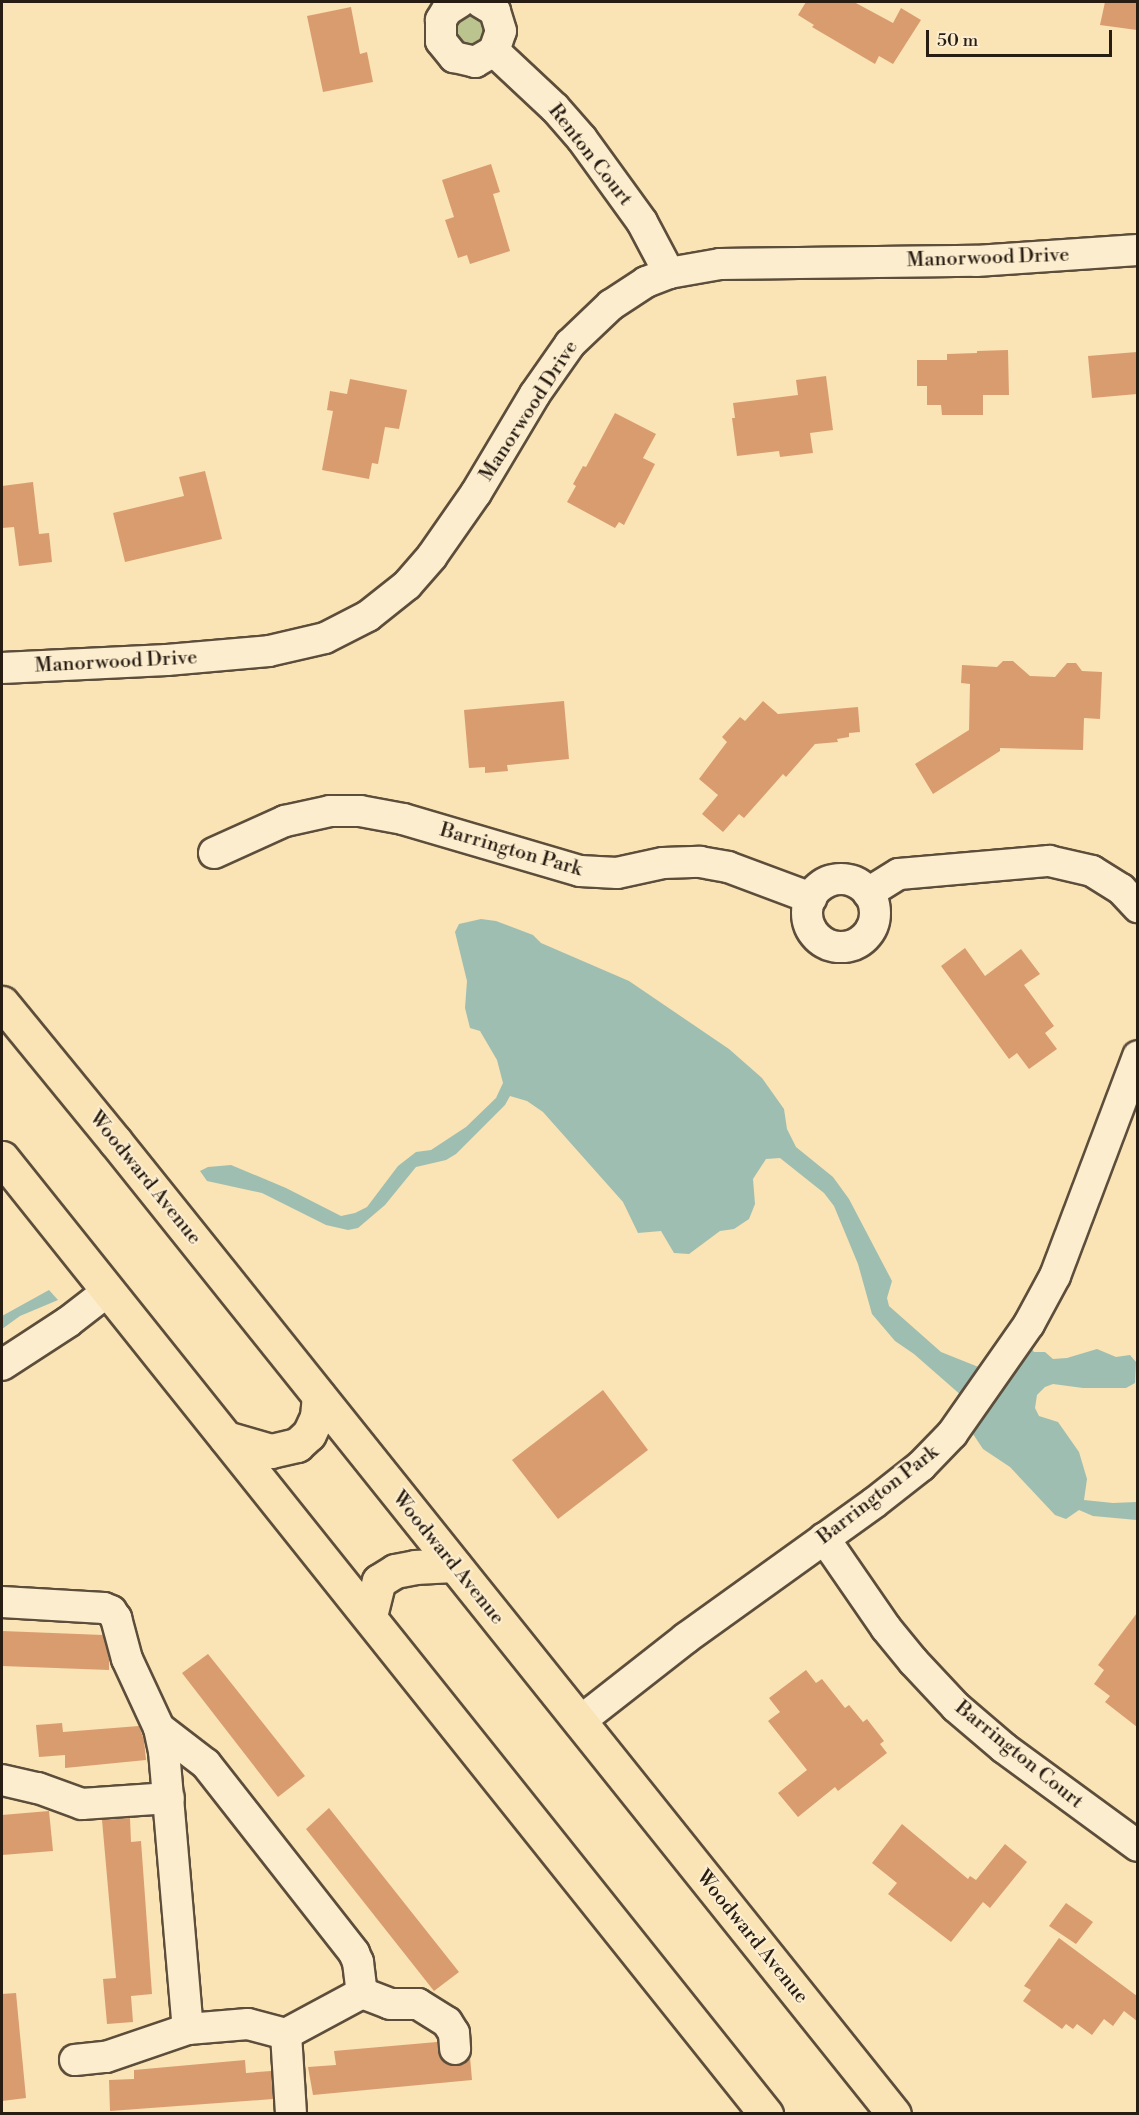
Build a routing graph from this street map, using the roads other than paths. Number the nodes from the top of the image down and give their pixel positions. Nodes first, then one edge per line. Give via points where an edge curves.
1 (460, 2) edge
2 (480, 2) edge
3 (494, 51) junction
4 (1137, 250) edge
5 (669, 273) junction
6 (2, 668) edge
7 (214, 853) dead end
8 (868, 893) junction
9 (811, 898) junction
10 (1137, 907) edge
11 (2, 1003) edge
12 (1137, 1056) edge
13 (2, 1158) edge
14 (108, 1291) junction
15 (2, 1365) edge
16 (319, 1396) junction
17 (226, 1438) junction
18 (824, 1538) junction
19 (454, 1565) junction
20 (2, 1602) edge
21 (370, 1616) junction
22 (579, 1722) junction
23 (159, 1728) junction
24 (2, 1780) edge
25 (169, 1798) junction
26 (1137, 1846) edge
27 (362, 1994) junction
28 (189, 2029) junction
29 (286, 2034) junction
30 (455, 2049) dead end
31 (75, 2060) dead end
32 (291, 2114) edge
33 (766, 2114) edge
34 (894, 2114) edge

1 - 3 street via 447,10 441,20 441,41 446,50 464,61 475,62
2 - 3 street via 495,11 500,21 500,42
3 - 5 street, Renton Court via 555,108 602,164 642,222
4 - 5 street, Manorwood Drive via 994,261 720,264
5 - 6 street, Manorwood Drive via 618,300 570,344 432,556 407,585 368,616 326,638 286,649 167,660
7 - 9 street, Barrington Park via 285,821 330,811 360,810 579,871 617,873 663,863 700,862 728,867
8 - 9 street via 852,881 833,880 816,890
8 - 9 street via 875,912 870,932 855,945 845,947 825,943 810,928 807,908
8 - 10 street via 899,874 1049,861 1092,871 1121,889
11 - 16 main road, Woodward Avenue
12 - 18 street, Barrington Park via 1063,1258 1029,1324 952,1434 921,1466
13 - 14 main road
14 - 15 street
14 - 17 main road
16 - 17 main road via 317,1418 309,1434 297,1445 272,1450
16 - 19 main road, Woodward Avenue
17 - 21 main road
18 - 22 street, Barrington Park
18 - 26 street, Barrington Court via 886,1628 956,1707 1004,1748
19 - 21 main road via 395,1571 379,1581
19 - 22 main road, Woodward Avenue
20 - 23 street via 111,1611 127,1659
21 - 33 main road
22 - 34 main road, Woodward Avenue
23 - 25 street
23 - 27 street via 206,1764 354,1953
24 - 25 street via 82,1804
25 - 28 street
27 - 29 street
27 - 30 street via 390,2004 418,2004 447,2022 454,2033
28 - 29 street via 248,2024
28 - 31 street via 106,2057
29 - 32 street

